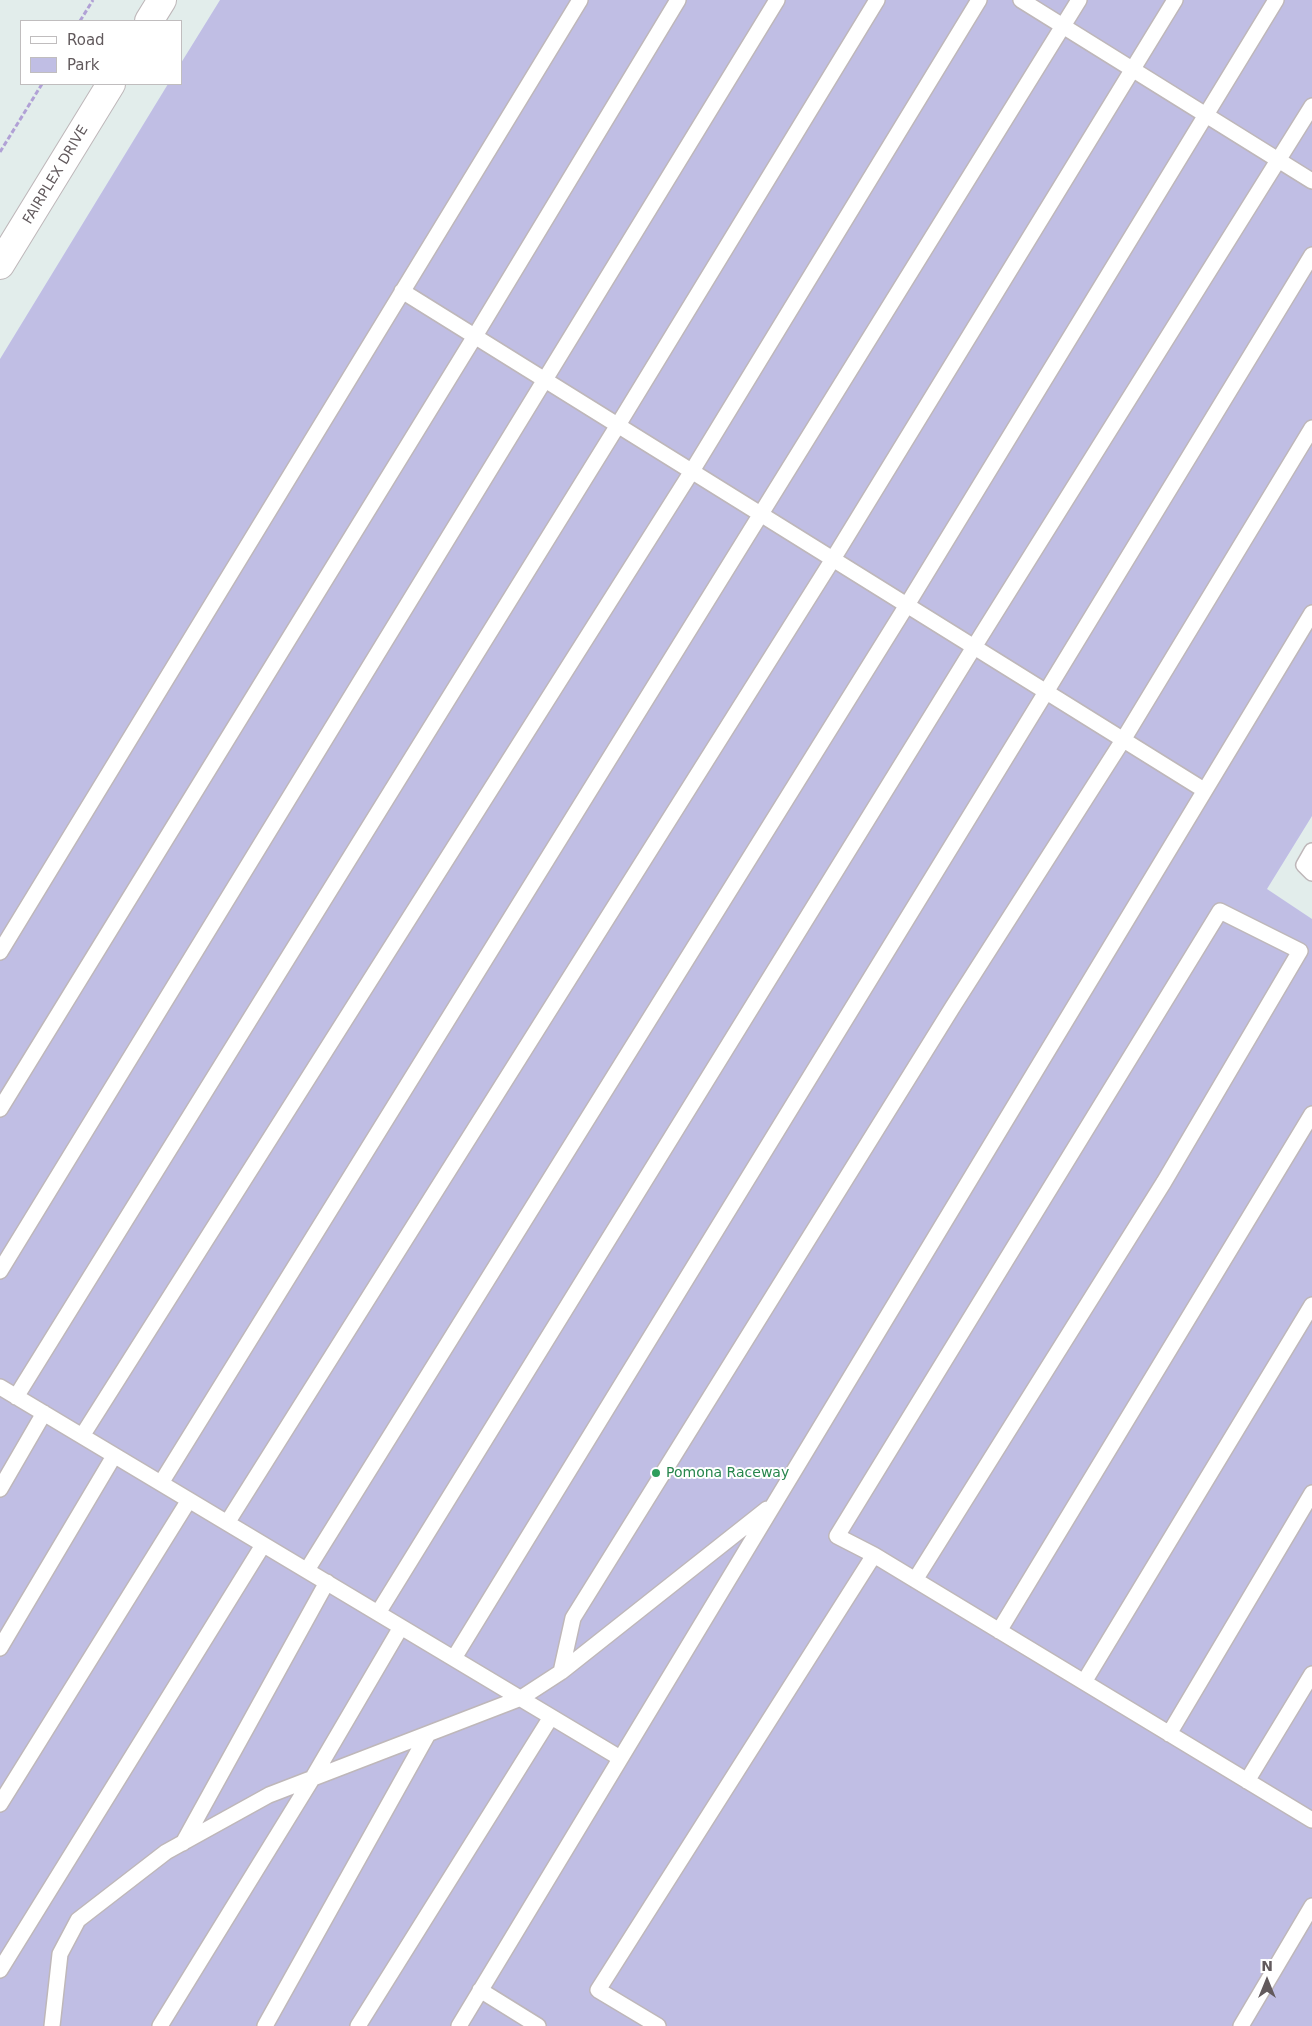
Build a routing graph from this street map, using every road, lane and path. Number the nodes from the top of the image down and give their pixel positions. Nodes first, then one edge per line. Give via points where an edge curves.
1 (93, 0) edge
2 (162, 0) edge
3 (580, 0) edge
4 (678, 0) edge
5 (777, 0) edge
6 (877, 0) edge
7 (979, 0) edge
8 (1022, 0) edge
9 (1079, 0) edge
10 (1175, 0) edge
11 (1276, 0) edge
12 (81, 20) edge
13 (151, 20) edge
14 (1063, 26) junction
15 (1132, 69) junction
16 (41, 85) edge
17 (110, 85) edge
18 (1312, 106) edge
19 (1205, 115) junction
20 (0, 152) edge
21 (1279, 160) junction
22 (1312, 181) edge
23 (1312, 255) edge
24 (0, 265) edge
25 (402, 291) junction
26 (475, 336) junction
27 (546, 380) junction
28 (618, 425) junction
29 (1312, 428) edge
30 (692, 471) junction
31 (759, 513) junction
32 (833, 559) junction
33 (907, 605) junction
34 (1312, 613) edge
35 (974, 647) junction
36 (1046, 692) junction
37 (1123, 740) junction
38 (1204, 790) junction
39 (1312, 851) edge
40 (1312, 873) edge
41 (0, 952) edge
42 (1306, 955) edge
43 (0, 1110) edge
44 (1312, 1114) edge
45 (0, 1272) edge
46 (1312, 1305) edge
47 (0, 1387) edge
48 (16, 1397) junction
49 (44, 1413) junction
50 (82, 1436) junction
51 (114, 1456) junction
52 (160, 1483) junction
53 (0, 1489) edge
54 (1312, 1493) edge
55 (189, 1500) junction
56 (774, 1504) junction
57 (227, 1523) junction
58 (264, 1545) junction
59 (874, 1555) junction
60 (307, 1570) junction
61 (915, 1580) junction
62 (327, 1582) junction
63 (378, 1613) junction
64 (401, 1627) junction
65 (999, 1631) junction
66 (0, 1648) edge
67 (454, 1658) junction
68 (561, 1672) junction
69 (1312, 1674) edge
70 (1084, 1682) junction
71 (521, 1698) junction
72 (551, 1716) junction
73 (428, 1734) junction
74 (1169, 1734) junction
75 (620, 1758) junction
76 (312, 1779) junction
77 (1247, 1781) junction
78 (0, 1804) edge
79 (1312, 1820) edge
80 (183, 1842) junction
81 (1312, 1906) edge
82 (0, 1970) edge
83 (480, 1990) junction
84 (52, 2026) edge
85 (160, 2026) edge
86 (266, 2026) edge
87 (358, 2026) edge
88 (459, 2026) edge
89 (538, 2026) edge
90 (658, 2026) edge
91 (1241, 2026) edge

1 - 12 path
2 - 13 street
3 - 25 lane
4 - 26 lane
5 - 27 lane
6 - 28 lane
7 - 30 lane
8 - 14 lane
9 - 14 lane
10 - 15 lane
11 - 19 lane
14 - 15 lane
14 - 31 lane
15 - 19 lane
15 - 32 lane
16 - 20 path
17 - 24 street, FAIRPLEX DRIVE
18 - 21 lane
19 - 21 lane
19 - 33 lane
21 - 22 lane
21 - 35 lane
23 - 36 lane
25 - 26 lane
25 - 41 lane
26 - 27 lane
26 - 43 lane
27 - 28 lane
27 - 45 lane
28 - 30 lane
28 - 48 lane
29 - 37 lane
30 - 31 lane
30 - 50 lane
31 - 32 lane
31 - 52 lane
32 - 33 lane
32 - 57 lane
33 - 35 lane
33 - 60 lane
34 - 38 lane
35 - 36 lane
35 - 63 lane
36 - 37 lane
36 - 67 lane
37 - 38 lane
37 - 68 lane via 952,1008 573,1618
38 - 56 lane
39 - 40 lane via 1304,865
42 - 59 lane via 1220,911 837,1536
42 - 61 lane
44 - 65 lane
46 - 70 lane
47 - 48 lane
48 - 49 lane
49 - 50 lane
49 - 53 lane
50 - 51 lane
51 - 52 lane
51 - 66 lane
52 - 55 lane
54 - 74 lane
55 - 57 lane
55 - 78 lane
56 - 68 lane
56 - 75 lane
57 - 58 lane
58 - 60 lane
58 - 82 lane
59 - 61 lane
59 - 90 lane via 598,1990
60 - 62 lane
61 - 65 lane
62 - 63 lane
62 - 80 lane
63 - 64 lane
64 - 67 lane
64 - 76 lane
65 - 70 lane
67 - 71 lane
68 - 71 lane
69 - 77 lane
70 - 74 lane
71 - 72 lane
71 - 73 lane
72 - 75 lane
72 - 87 lane
73 - 76 lane
73 - 86 lane
74 - 77 lane
75 - 83 lane
76 - 80 lane via 269,1795
76 - 85 lane
77 - 79 lane
80 - 84 lane via 78,1920 60,1954
81 - 91 lane
83 - 88 lane
83 - 89 lane

